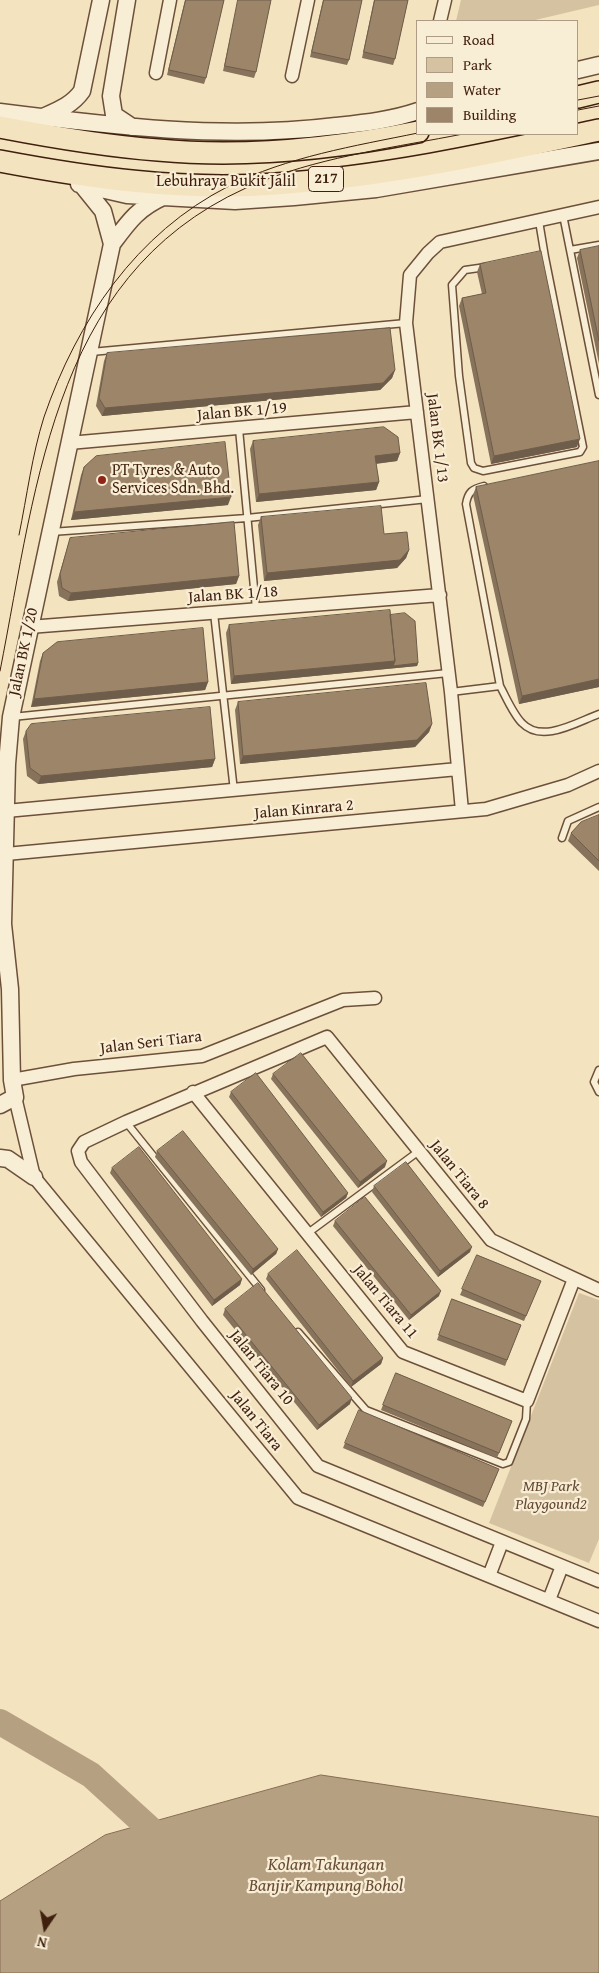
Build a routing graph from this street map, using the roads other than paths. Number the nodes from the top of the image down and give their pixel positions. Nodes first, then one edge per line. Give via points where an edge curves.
1 (101, 0) edge
2 (127, 0) edge
3 (170, 0) edge
4 (308, 0) edge
5 (445, 0) edge
6 (440, 20) edge
7 (599, 65) edge
8 (579, 70) edge
9 (156, 73) dead end
10 (292, 76) dead end
11 (599, 92) edge
12 (579, 97) edge
13 (416, 111) edge
14 (0, 112) edge
15 (41, 117) junction
16 (0, 127) edge
17 (134, 128) junction
18 (599, 130) edge
19 (416, 132) edge
20 (579, 134) edge
21 (574, 135) edge
22 (599, 152) edge
23 (0, 161) edge
24 (50, 170) junction
25 (82, 185) junction
26 (166, 196) junction
27 (599, 207) edge
28 (563, 215) junction
29 (539, 220) junction
30 (112, 244) junction
31 (599, 245) edge
32 (570, 250) junction
33 (544, 257) junction
34 (527, 260) edge
35 (491, 266) edge
36 (406, 323) junction
37 (88, 352) junction
38 (599, 395) edge
39 (417, 412) junction
40 (239, 429) junction
41 (69, 443) junction
42 (492, 484) edge
43 (428, 499) junction
44 (247, 518) junction
45 (50, 532) junction
46 (440, 595) junction
47 (256, 609) junction
48 (214, 612) junction
49 (29, 626) junction
50 (448, 673) junction
51 (500, 686) junction
52 (451, 692) junction
53 (224, 696) junction
54 (599, 714) edge
55 (11, 717) junction
56 (3, 766) edge
57 (458, 769) junction
58 (599, 771) edge
59 (234, 791) junction
60 (599, 807) edge
61 (6, 811) junction
62 (462, 811) junction
63 (562, 838) dead end
64 (6, 854) junction
65 (10, 990) junction
66 (376, 998) dead end
67 (0, 1012) edge
68 (327, 1037) joint
69 (599, 1070) edge
70 (6, 1083) edge
71 (193, 1092) junction
72 (599, 1092) edge
73 (7, 1101) edge
74 (126, 1122) junction
75 (418, 1151) junction
76 (0, 1158) edge
77 (34, 1177) junction
78 (308, 1233) junction
79 (574, 1279) junction
80 (599, 1290) edge
81 (266, 1295) edge
82 (291, 1324) edge
83 (527, 1401) junction
84 (502, 1542) junction
85 (562, 1566) junction
86 (490, 1576) junction
87 (599, 1581) edge
88 (548, 1600) junction
89 (599, 1621) edge

1 - 15 street via 82,91 75,101
2 - 17 street via 111,96 114,115
3 - 9 street
4 - 10 street
5 - 6 street
7 - 8 street
11 - 12 highway
13 - 17 street via 361,123 286,132
14 - 15 street
15 - 17 street
16 - 19 highway, Lebuhraya Bukit Jalil / 217 via 158,150 214,152 292,150 374,141
18 - 20 highway, Lebuhraya Bukit Jalil / 217
21 - 24 highway, Lebuhraya Bukit Jalil / 217 via 386,173 274,184 139,182
22 - 26 street via 376,189 234,201
23 - 24 highway, Lebuhraya Bukit Jalil / 217
24 - 25 street
25 - 26 street via 127,195
25 - 30 street, Jalan BK 1/20 via 104,211
26 - 30 street, Jalan BK 1/20 via 149,203 131,217
27 - 28 street, Jalan BK 1/13
28 - 29 street, Jalan BK 1/13
28 - 32 lane
29 - 33 lane
29 - 36 street, Jalan BK 1/13 via 440,242 410,275
30 - 37 street, Jalan BK 1/20
31 - 32 lane
32 - 38 lane
33 - 34 lane
33 - 35 lane via 583,447 580,452 483,471 474,468 471,462 459,376 452,286 465,270
36 - 37 lane
36 - 39 street, Jalan BK 1/13
37 - 41 street, Jalan BK 1/20
39 - 40 street, Jalan BK 1/19
39 - 43 street, Jalan BK 1/13
40 - 41 street, Jalan BK 1/19
40 - 44 lane
41 - 45 street, Jalan BK 1/20
42 - 51 lane via 472,490 466,504
43 - 44 lane
43 - 46 street, Jalan BK 1/13
44 - 45 lane
44 - 47 lane
45 - 49 street, Jalan BK 1/20
46 - 47 street, Jalan BK 1/18
46 - 50 street, Jalan BK 1/13
47 - 48 street, Jalan BK 1/18
48 - 49 street, Jalan BK 1/18
48 - 53 lane
49 - 55 street, Jalan BK 1/20
50 - 52 street, Jalan BK 1/13
50 - 53 lane
51 - 52 lane
51 - 54 lane via 522,723 534,731 547,733
52 - 57 street, Jalan BK 1/13
53 - 55 lane
53 - 59 lane
55 - 56 street, Jalan BK 1/20
56 - 61 street, Jalan BK 1/20
57 - 59 street
57 - 62 street, Jalan BK 1/13
58 - 62 street, Jalan Kinrara 2 via 568,785 486,809
59 - 61 street
60 - 63 lane via 568,821
61 - 64 street, Jalan BK 1/20
62 - 64 street, Jalan Kinrara 2
64 - 65 street, Jalan BK 1/20 via 3,924
65 - 67 street
65 - 70 street, Jalan BK 1/20
66 - 70 street, Jalan Seri Tiara via 343,1000 202,1056 74,1069
68 - 71 street, Jalan Tiara 10
68 - 75 street, Jalan Tiara 8
69 - 72 lane via 594,1082
70 - 73 street, Jalan BK 1/20
71 - 74 street, Jalan Tiara 10
71 - 78 street, Jalan Tiara 11
73 - 77 street, Jalan Tiara
74 - 81 lane
74 - 84 street, Jalan Tiara 10 via 84,1142 78,1151 81,1162 318,1466
75 - 78 lane
75 - 79 street, Jalan Tiara 8 via 491,1240
76 - 77 street via 8,1159
77 - 86 street, Jalan Tiara via 298,1498
78 - 83 street, Jalan Tiara 11 via 404,1352
79 - 80 street, Jalan Tiara 8
79 - 83 street
82 - 83 lane via 366,1410 503,1464 509,1462 526,1419
84 - 85 street, Jalan Tiara 10
84 - 86 street
85 - 87 street, Jalan Tiara 10
85 - 88 street
86 - 88 street, Jalan Tiara
88 - 89 street, Jalan Tiara

